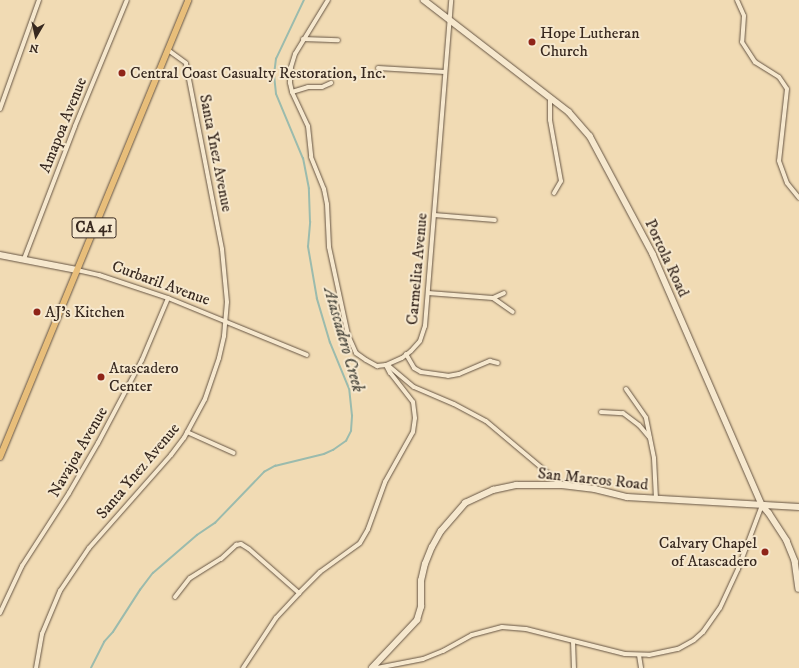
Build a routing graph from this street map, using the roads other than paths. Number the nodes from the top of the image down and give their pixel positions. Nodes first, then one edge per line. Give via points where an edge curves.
1 (39, 0) edge
2 (127, 0) edge
3 (188, 0) edge
4 (328, 0) edge
5 (424, 0) edge
6 (451, 0) edge
7 (737, 0) edge
8 (449, 18) junction
9 (303, 39) junction
10 (338, 40) dead end
11 (168, 50) junction
12 (378, 68) dead end
13 (445, 72) junction
14 (331, 83) dead end
15 (292, 92) junction
16 (550, 96) junction
17 (0, 109) edge
18 (554, 193) dead end
19 (799, 198) edge
20 (434, 215) junction
21 (495, 220) dead end
22 (0, 255) edge
23 (24, 259) junction
24 (77, 270) junction
25 (504, 292) dead end
26 (428, 293) junction
27 (168, 298) junction
28 (493, 298) junction
29 (513, 312) dead end
30 (225, 321) junction
31 (406, 354) junction
32 (307, 355) dead end
33 (498, 363) dead end
34 (386, 365) junction
35 (626, 389) dead end
36 (601, 412) dead end
37 (187, 432) junction
38 (650, 438) junction
39 (234, 453) dead end
40 (0, 457) edge
41 (562, 485) junction
42 (656, 499) junction
43 (762, 505) junction
44 (799, 507) edge
45 (799, 589) edge
46 (299, 593) junction
47 (175, 597) dead end
48 (0, 613) edge
49 (573, 641) junction
50 (639, 655) junction
51 (36, 668) edge
52 (243, 668) edge
53 (372, 668) edge
54 (376, 668) edge
55 (574, 668) edge
56 (641, 668) edge

1 - 17 street
2 - 23 street, Amapoa Avenue
3 - 11 main road, CA 41 / CA 41
4 - 9 street
5 - 8 street, Portola Road
6 - 8 street, Carmelita Avenue
7 - 19 street via 744,16 742,42 755,62 779,77 787,89 779,161 788,183
8 - 13 street, Carmelita Avenue
8 - 16 street, Portola Road
9 - 10 street
9 - 15 street via 291,67
11 - 24 main road, CA 41 / CA 41
11 - 30 street, Santa Ynez Avenue via 186,63 222,249 226,280
12 - 13 street
13 - 20 street, Carmelita Avenue
14 - 15 street
15 - 34 street via 308,126 311,157 324,189 329,247 348,335 356,353 377,366
16 - 18 street via 550,120 561,181
16 - 43 street, Portola Road via 576,118 590,136 646,241
20 - 21 street
20 - 26 street, Carmelita Avenue
22 - 23 street, Curbaril Avenue
23 - 24 street, Curbaril Avenue
24 - 27 street, Curbaril Avenue via 98,274
24 - 40 main road, CA 41 / CA 41
25 - 28 street
26 - 28 street
26 - 31 street, Carmelita Avenue via 422,335 417,345
27 - 30 street, Curbaril Avenue
27 - 48 street, Navajoa Avenue via 142,360 98,443 22,566
28 - 29 street
30 - 32 street, Curbaril Avenue
30 - 37 street, Santa Ynez Avenue via 213,379
31 - 33 street via 414,368 421,372 448,376 490,361
31 - 34 street, Carmelita Avenue
34 - 41 street via 414,387 486,421
34 - 46 street via 413,402 413,432 385,482 368,529 360,543 320,572
35 - 38 street via 646,418
36 - 38 street via 623,413 639,425
37 - 39 street
37 - 51 street, Santa Ynez Avenue via 88,548 72,571 60,591 45,627
38 - 42 street via 654,458
41 - 42 street, San Marcos Road via 595,489 627,497
41 - 53 street, San Marcos Road via 516,485 493,490 465,503 443,527 432,546 422,581 421,607 417,620
42 - 43 street, San Marcos Road
43 - 44 street, San Marcos Road
43 - 45 street, Portola Road via 788,541 795,561
43 - 50 street via 729,589 707,627 694,640 678,649 660,654
46 - 47 street via 241,544 236,545 221,560 190,578
46 - 52 street via 276,618
49 - 50 street
49 - 54 street via 526,628 495,628 472,635 433,655
49 - 55 street
50 - 56 street

